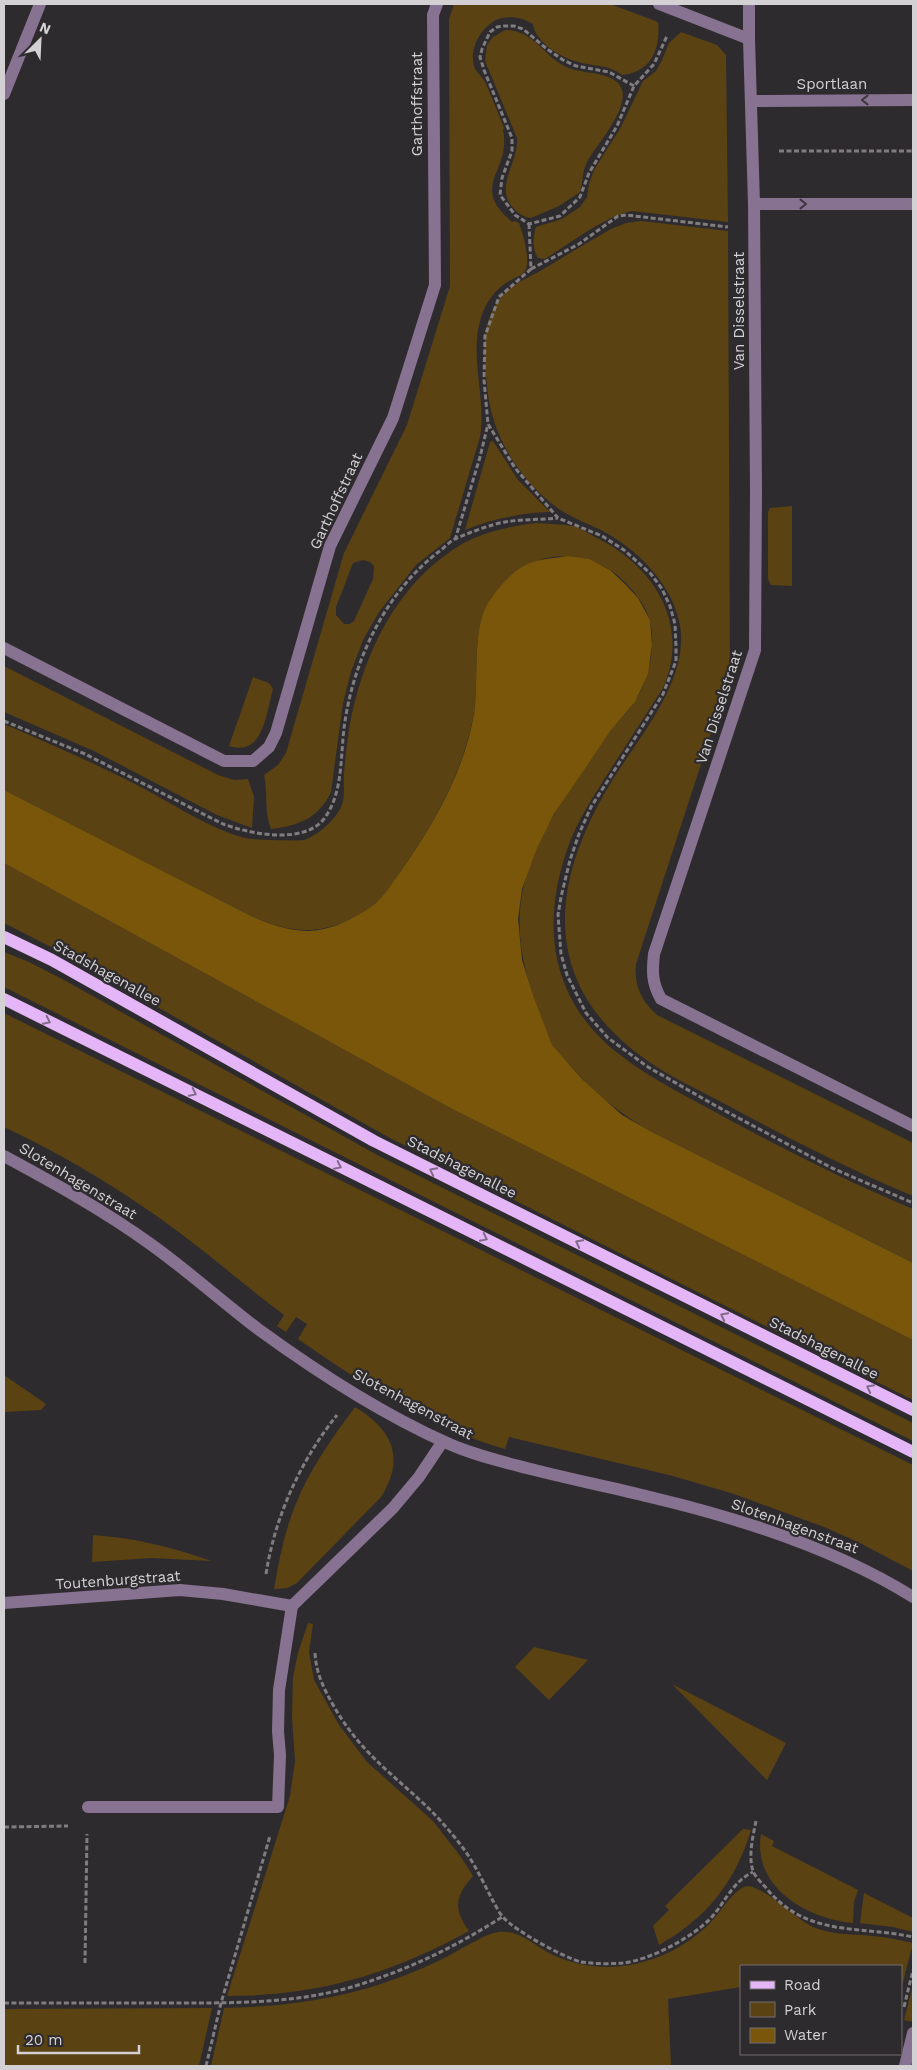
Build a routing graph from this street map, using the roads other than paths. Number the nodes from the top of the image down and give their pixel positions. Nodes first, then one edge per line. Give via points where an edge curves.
1 (40, 4) edge
2 (437, 4) edge
3 (659, 4) edge
4 (749, 4) edge
5 (749, 39) junction
6 (4, 94) edge
7 (913, 100) edge
8 (751, 101) junction
9 (754, 204) junction
10 (913, 204) edge
11 (4, 648) edge
12 (4, 936) edge
13 (4, 999) edge
14 (913, 1126) edge
15 (4, 1156) edge
16 (913, 1410) edge
17 (443, 1441) junction
18 (913, 1452) edge
19 (913, 1597) edge
20 (4, 1603) edge
21 (292, 1606) junction
22 (88, 1807) road end
23 (913, 2032) edge
24 (905, 2066) edge

1 - 6 street
2 - 11 street, Garthoffstraat via 433,15 435,285 393,418 330,546 276,733 269,747 252,761 224,760
3 - 5 street
4 - 5 street
5 - 8 street, Van Disselstraat
7 -> 8 street, Sportlaan
8 - 9 street, Van Disselstraat
9 -> 10 street
9 - 14 street, Van Disselstraat via 755,650 654,954 654,986 661,999
16 -> 12 main road, Stadshagenallee via 374,1141
13 -> 18 main road
15 - 17 street, Slotenhagenstraat via 133,1232 257,1328 354,1392
17 - 19 street, Slotenhagenstraat via 568,1480 651,1497 746,1522 848,1562
17 - 21 street via 393,1508
20 - 21 street, Toutenburgstraat via 180,1590
21 - 22 street via 279,1690 278,1807
23 - 24 street

